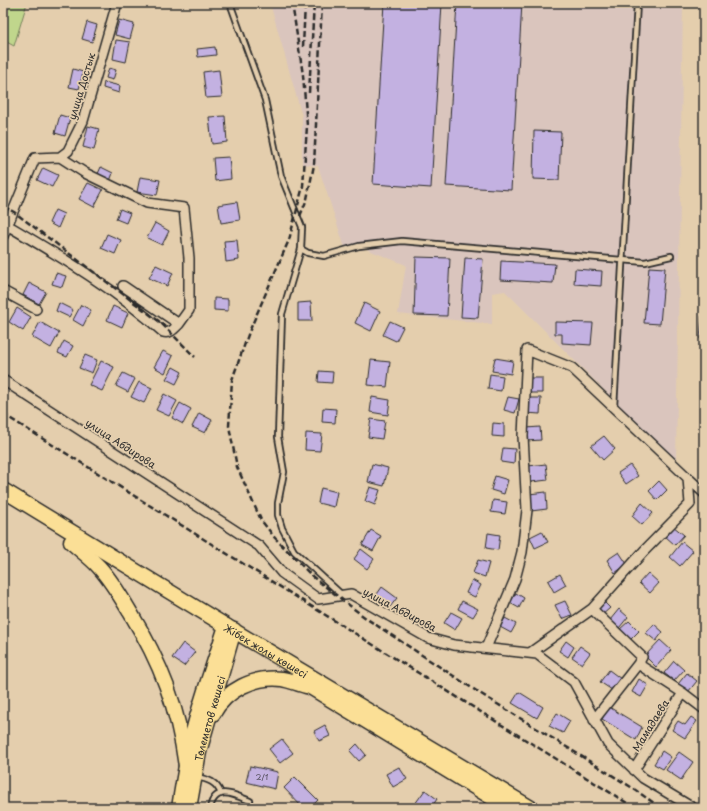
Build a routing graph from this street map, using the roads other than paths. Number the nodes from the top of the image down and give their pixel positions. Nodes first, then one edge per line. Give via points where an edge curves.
1 (117, 3) edge
2 (230, 3) edge
3 (636, 3) edge
4 (60, 156) junction
5 (7, 225) junction
6 (3, 236) edge
7 (301, 249) junction
8 (671, 256) dead end
9 (622, 259) junction
10 (123, 286) dead end
11 (3, 291) edge
12 (36, 309) dead end
13 (179, 324) junction
14 (3, 380) edge
15 (614, 408) junction
16 (688, 478) junction
17 (3, 490) edge
18 (704, 493) edge
19 (3, 501) edge
20 (71, 542) junction
21 (342, 595) junction
22 (592, 609) junction
23 (229, 632) junction
24 (486, 648) junction
25 (530, 654) junction
26 (638, 664) junction
27 (314, 689) junction
28 (684, 693) junction
29 (704, 709) edge
30 (594, 720) junction
31 (205, 728) junction
32 (634, 770) junction
33 (190, 771) junction
34 (220, 794) junction
35 (250, 801) dead end
36 (179, 808) edge
37 (189, 808) edge
38 (210, 808) edge
39 (508, 808) edge
40 (532, 808) edge
41 (693, 808) edge

1 - 4 street, улица Достык via 83,121 68,151
2 - 7 lane via 264,100 281,176 302,227
3 - 9 lane
4 - 5 street via 35,158
4 - 13 street via 86,173 147,203 184,208 189,258 189,310
5 - 6 street
5 - 13 street via 106,286 162,332 170,332
7 - 9 lane via 324,256 359,246 402,241
7 - 21 lane via 282,314 278,437 284,472 278,515 294,551
8 - 9 lane via 645,262
9 - 15 lane
10 - 13 street
11 - 12 street
14 - 21 street, улица Абдирова via 259,546 282,573 318,599
15 - 16 street
15 - 24 street via 572,368 527,350 523,436 527,510 522,552 515,579
16 - 18 street
16 - 22 street via 690,504 644,550
17 - 23 main road, Жібек жолы көшесі
19 - 20 main road
20 - 23 main road
20 - 33 main road via 98,566 122,599 159,665 171,698
21 - 24 street, улица Абдирова via 351,594 428,638 454,645
22 - 25 street
22 - 26 street via 642,657
23 - 27 main road
23 - 31 main road, Төлеметов көшесі
23 - 33 main road via 210,675 196,724
23 - 40 main road, Жібек жолы көшесі
24 - 25 street, улица Абдирова
25 - 30 street, улица Абдирова via 537,654 574,682
26 - 28 street
26 - 30 street
27 - 31 main road via 283,679 265,679 246,685 231,693 219,704
27 - 39 main road, Жібек жолы көшесі
28 - 29 street
28 - 32 street, Мамадаева
30 - 32 street, улица Абдирова via 608,744
31 - 33 main road, Төлеметов көшесі via 199,752
32 - 41 street, улица Абдирова
33 - 34 lane via 212,781
33 - 36 main road, Төлеметов көшесі
33 - 37 main road, Төлеметов көшесі
34 - 35 lane via 229,793
34 - 38 lane via 212,800

